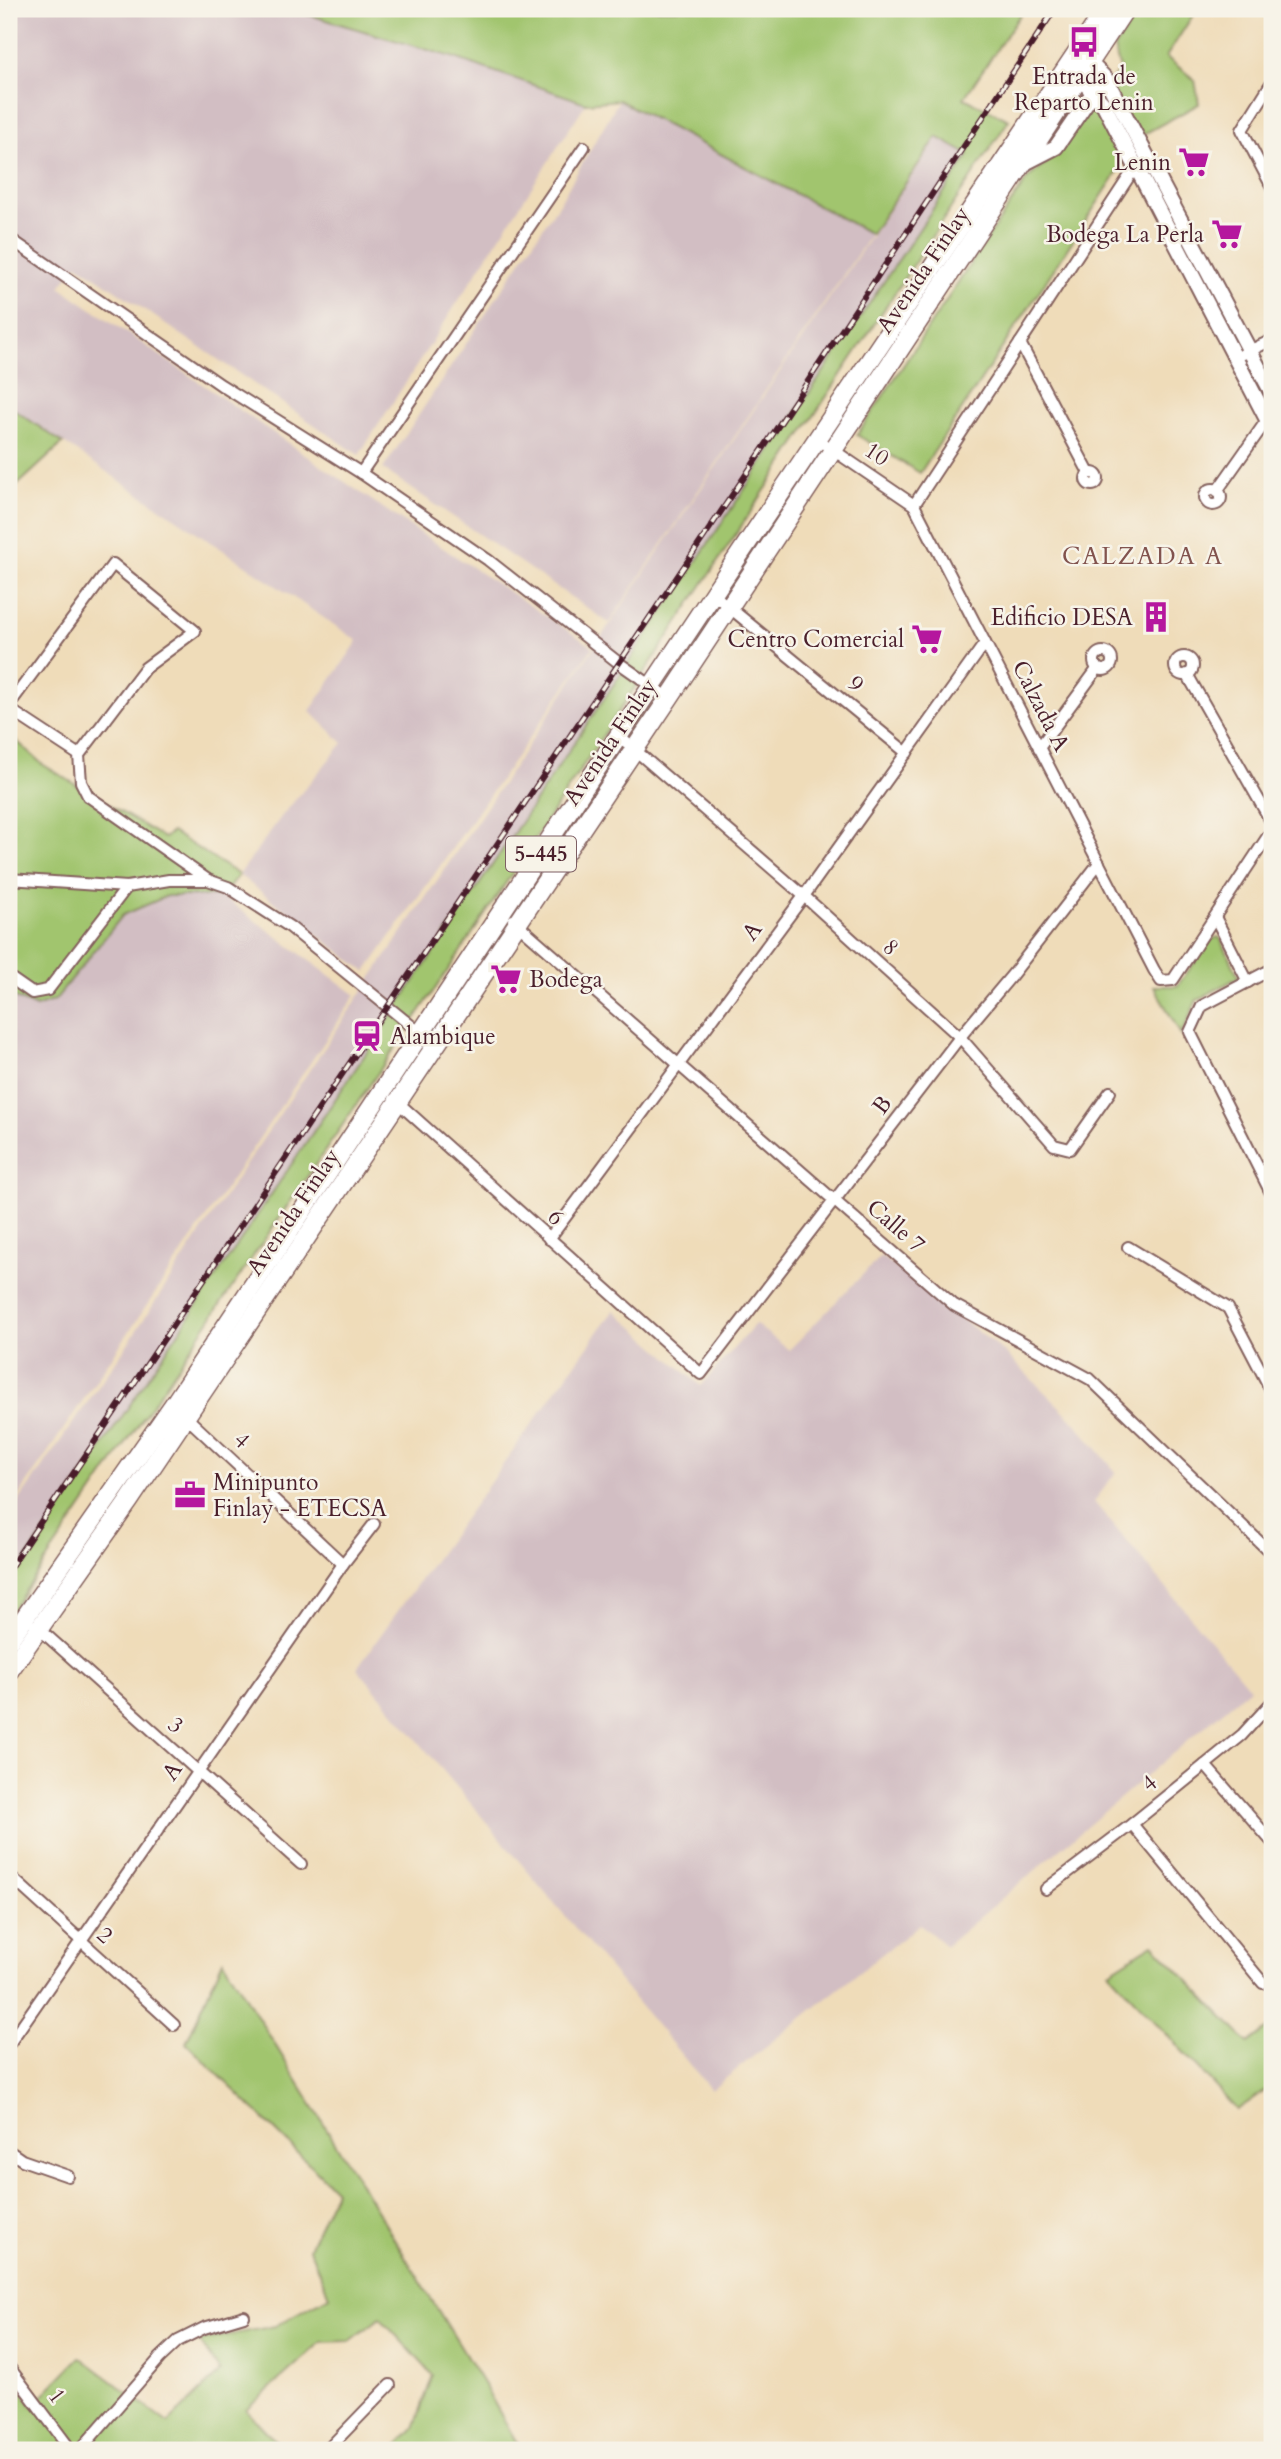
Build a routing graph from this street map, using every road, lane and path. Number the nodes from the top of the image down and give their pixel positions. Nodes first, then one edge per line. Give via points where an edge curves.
1 (1105, 9) edge
2 (1125, 9) edge
3 (1090, 63) junction
4 (1074, 72) junction
5 (1103, 76) junction
6 (1272, 82) edge
7 (1093, 92) junction
8 (584, 147) dead end
9 (1145, 152) junction
10 (1023, 164) junction
11 (1135, 167) junction
12 (1272, 187) edge
13 (9, 237) edge
14 (1272, 340) edge
15 (1020, 342) junction
16 (1250, 351) junction
17 (1236, 358) junction
18 (1272, 393) edge
19 (1270, 424) edge
20 (817, 439) junction
21 (834, 450) junction
22 (360, 473) junction
23 (1089, 473) dead end
24 (1217, 491) dead end
25 (914, 505) junction
26 (713, 594) junction
27 (729, 607) junction
28 (985, 643) junction
29 (1098, 668) dead end
30 (1187, 674) dead end
31 (653, 686) junction
32 (669, 698) junction
33 (9, 707) edge
34 (620, 737) junction
35 (1039, 748) junction
36 (635, 749) junction
37 (907, 753) junction
38 (79, 755) junction
39 (1272, 823) edge
40 (1272, 830) edge
41 (1099, 863) junction
42 (9, 879) edge
43 (208, 880) junction
44 (127, 887) junction
45 (804, 896) junction
46 (503, 912) junction
47 (1215, 918) junction
48 (517, 924) junction
49 (1272, 969) edge
50 (9, 977) edge
51 (1248, 982) junction
52 (960, 1037) junction
53 (428, 1040) junction
54 (678, 1065) junction
55 (384, 1090) junction
56 (1110, 1091) dead end
57 (397, 1103) junction
58 (1272, 1195) edge
59 (835, 1201) junction
60 (549, 1239) junction
61 (1128, 1247) dead end
62 (701, 1374) joint
63 (1272, 1392) edge
64 (180, 1410) junction
65 (374, 1524) dead end
66 (1272, 1554) edge
67 (343, 1564) junction
68 (32, 1622) junction
69 (9, 1640) edge
70 (9, 1671) edge
71 (1272, 1702) edge
72 (1263, 1714) junction
73 (1272, 1724) edge
74 (1205, 1765) junction
75 (197, 1772) junction
76 (1132, 1824) junction
77 (1272, 1842) edge
78 (301, 1864) dead end
79 (9, 1875) edge
80 (1046, 1889) dead end
81 (80, 1941) junction
82 (1263, 1983) dead end
83 (174, 2025) dead end
84 (9, 2044) edge
85 (9, 2151) edge
86 (68, 2176) dead end
87 (244, 2316) dead end
88 (9, 2367) edge
89 (390, 2385) dead end
90 (71, 2450) edge
91 (80, 2450) edge
92 (327, 2450) edge

1 - 4 highway, Avenida Finlay / 5-445
2 - 3 highway, Avenida Finlay / 5-445
3 - 4 highway, Avenida Finlay / 5-445
3 - 5 street
4 - 7 street
4 - 10 highway, Avenida Finlay / 5-445
4 - 20 highway, Avenida Finlay / 5-445
5 - 7 street
5 - 9 street
6 - 12 street via 1242,130
7 - 10 street via 1056,147
7 - 11 street
8 - 22 street
9 - 11 street
9 - 16 street
10 - 21 highway, Avenida Finlay / 5-445
11 - 15 street
11 - 17 street
13 - 22 street
14 - 16 street
15 - 23 street
15 - 25 street
16 - 17 street
16 - 18 street
17 - 19 street
19 - 24 street
20 - 21 street, 10
20 - 26 highway, Avenida Finlay / 5-445
21 - 25 street, 10
21 - 27 highway, Avenida Finlay / 5-445
22 - 31 street via 488,560
25 - 28 street, Calzada A
26 - 27 street, 9
26 - 31 highway, Avenida Finlay / 5-445
27 - 32 highway, Avenida Finlay / 5-445
27 - 37 street, 9
28 - 35 street, Calzada A
28 - 37 street, A
29 - 35 street
30 - 39 street
31 - 32 street
31 - 34 highway, Avenida Finlay / 5-445
32 - 36 highway, Avenida Finlay / 5-445
33 - 38 street
33 - 38 street via 113,564 195,631 145,668
34 - 36 street, 8
34 - 46 highway, Avenida Finlay / 5-445
35 - 41 street, Calzada A
36 - 45 street, 8
36 - 48 highway, Avenida Finlay / 5-445
37 - 45 street, A
38 - 43 street via 81,782 88,796
40 - 47 street, Calzada A
41 - 47 street, Calzada A via 1161,981 1173,980
41 - 52 street, B
42 - 44 street
43 - 44 street
43 - 53 street via 228,887 289,927
44 - 50 street via 48,990 33,993
45 - 52 street, 8
45 - 54 street, A
46 - 48 street, Calle 7
46 - 53 highway, Avenida Finlay / 5-445
47 - 51 street
48 - 53 highway, Avenida Finlay / 5-445
48 - 54 street, Calle 7
49 - 51 street
51 - 58 street via 1202,1006 1190,1032
52 - 56 street, 8 via 1054,1145 1070,1149
52 - 59 street, B
53 - 55 highway, Avenida Finlay / 5-445
53 - 57 highway, Avenida Finlay / 5-445
54 - 59 street, Calle 7
54 - 60 street, A
55 - 57 street, 6
55 - 64 highway, Avenida Finlay / 5-445
57 - 60 street, 6
57 - 64 highway, Avenida Finlay / 5-445
59 - 62 street, B
59 - 66 street, Calle 7 via 954,1305 1090,1379
60 - 62 street, 6
61 - 63 street via 1228,1308
64 - 67 street, 4
64 - 68 highway, Avenida Finlay / 5-445
65 - 67 street, A
67 - 75 street, A
68 - 69 highway, Avenida Finlay / 5-445
68 - 70 highway, Avenida Finlay / 5-445
68 - 75 street, 3
71 - 72 street, 4
72 - 73 street
72 - 74 street, 4
74 - 76 street, 4
74 - 77 street
75 - 78 street, 3
75 - 81 street, A
76 - 80 street, 4
76 - 82 street
79 - 81 street, 2
81 - 83 street, 2
81 - 84 street, A
85 - 86 street
87 - 91 street via 178,2341
88 - 90 street, 1
89 - 92 street

